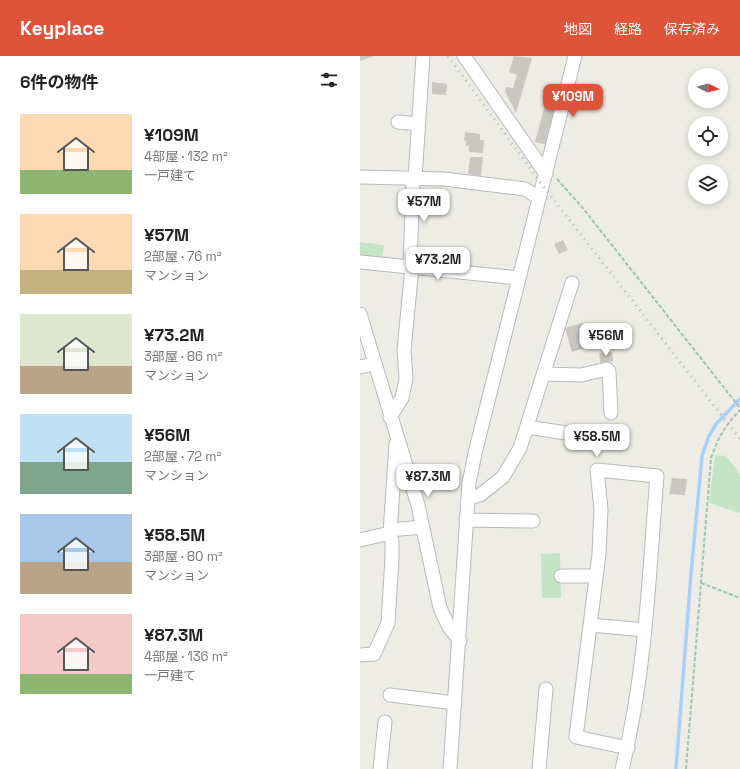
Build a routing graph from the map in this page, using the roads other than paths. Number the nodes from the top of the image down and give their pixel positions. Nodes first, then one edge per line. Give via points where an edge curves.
1 (423, 56) edge
2 (464, 56) edge
3 (575, 56) edge
4 (398, 122) dead end
5 (418, 124) junction
6 (546, 172) junction
7 (360, 177) edge
8 (414, 179) junction
9 (540, 198) junction
10 (360, 262) edge
11 (411, 267) junction
12 (519, 278) junction
13 (572, 283) dead end
14 (360, 314) edge
15 (374, 364) junction
16 (360, 368) edge
17 (543, 374) junction
18 (611, 414) dead end
19 (390, 417) junction
20 (527, 427) junction
21 (396, 438) junction
22 (622, 438) dead end
23 (468, 498) junction
24 (466, 520) junction
25 (532, 521) dead end
26 (422, 527) junction
27 (390, 531) junction
28 (360, 540) edge
29 (561, 576) dead end
30 (596, 576) junction
31 (590, 625) junction
32 (645, 630) junction
33 (460, 641) junction
34 (360, 655) edge
35 (546, 689) dead end
36 (390, 695) dead end
37 (455, 703) junction
38 (385, 722) dead end
39 (628, 748) junction
40 (380, 769) edge
41 (450, 769) edge
42 (539, 769) edge
43 (622, 769) edge

1 - 5 street
2 - 6 street
3 - 6 street
4 - 5 street
5 - 8 street
6 - 9 street
7 - 8 street
8 - 9 street via 444,179 525,189
8 - 11 street
9 - 12 street
10 - 11 street
11 - 12 street
11 - 19 street via 404,350 406,379 402,398
12 - 23 street via 476,449
13 - 17 street
14 - 15 street
15 - 16 street
15 - 19 street
17 - 18 street via 581,375 607,369
17 - 20 street
19 - 21 street
20 - 22 street via 586,436
20 - 23 street via 520,448 503,477 480,495
21 - 26 street via 418,505
21 - 27 street
23 - 24 street
24 - 25 street
24 - 33 street
26 - 27 street
26 - 33 street via 440,608 449,627
27 - 28 street
27 - 34 street via 392,558 388,623 374,654
29 - 30 street
30 - 31 street
30 - 32 street via 601,509 597,470 657,476
31 - 32 street
31 - 39 street via 576,737
32 - 39 street
33 - 37 street
35 - 42 street
36 - 37 street
37 - 41 street
38 - 40 street
39 - 43 street

